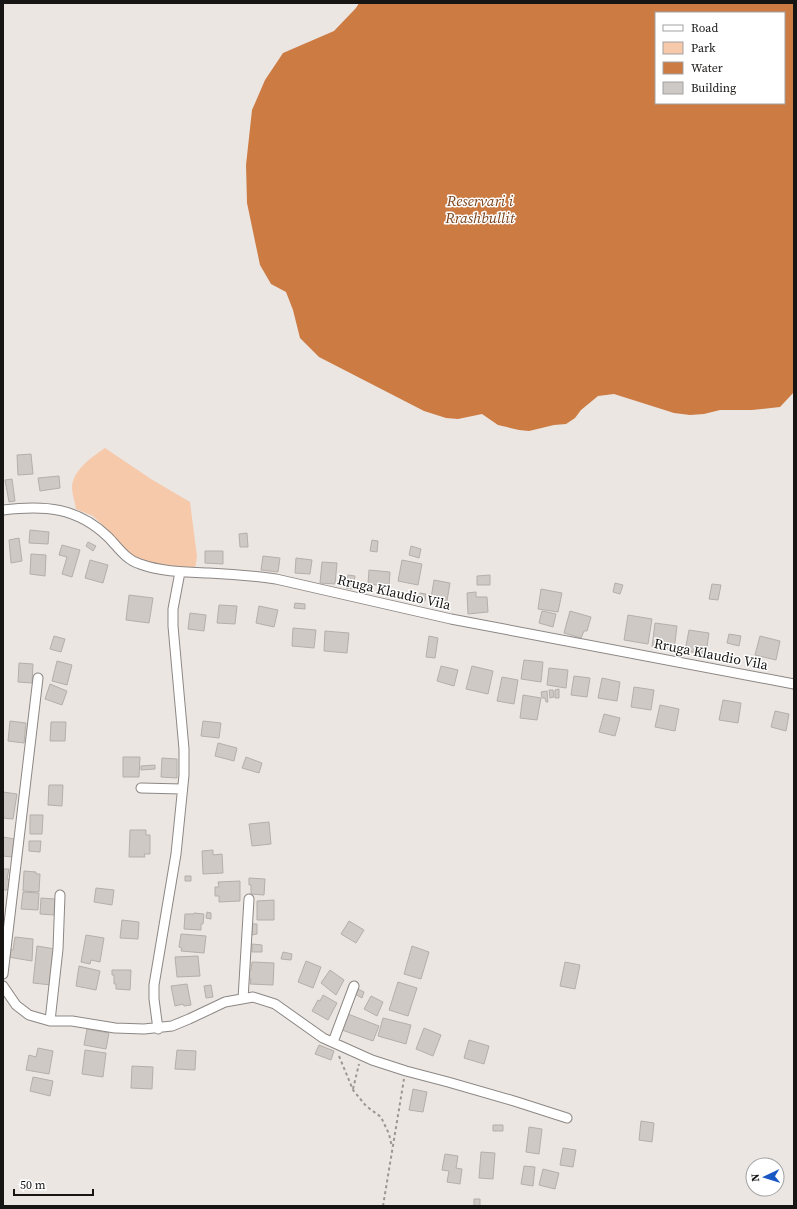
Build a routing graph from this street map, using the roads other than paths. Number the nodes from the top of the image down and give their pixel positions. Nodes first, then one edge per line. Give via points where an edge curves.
1 (3, 510) edge
2 (180, 572) junction
3 (38, 678) dead end
4 (794, 684) edge
5 (141, 788) dead end
6 (182, 789) junction
7 (60, 895) dead end
8 (249, 899) dead end
9 (3, 974) edge
10 (3, 986) edge
11 (354, 986) dead end
12 (243, 999) junction
13 (50, 1021) junction
14 (158, 1029) junction
15 (334, 1043) junction
16 (567, 1118) dead end

1 - 2 street, Rruga Klaudio Vila via 22,507 66,511 86,520 102,532 126,557 138,564
2 - 4 street, Rruga Klaudio Vila via 249,575 276,579 451,619
2 - 6 street via 173,609 173,626 184,749
3 - 9 street
5 - 6 street
6 - 14 street via 176,854 154,985
7 - 13 street via 58,949
8 - 12 street
10 - 13 street via 16,1005 29,1015
11 - 15 street
12 - 14 street via 225,1002 190,1019
12 - 15 street via 253,997 275,1004
13 - 14 street via 72,1021 115,1028
15 - 16 street via 406,1072 456,1084

